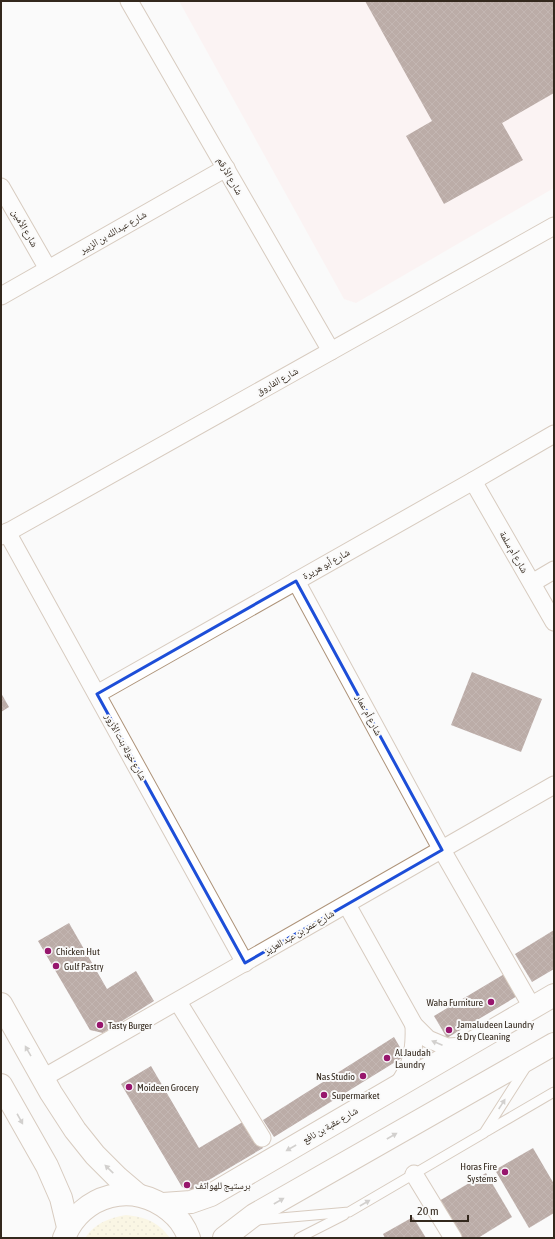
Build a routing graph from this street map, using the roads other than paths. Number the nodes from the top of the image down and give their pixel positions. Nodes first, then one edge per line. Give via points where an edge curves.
1 (129, 1) edge
2 (226, 168) junction
3 (1, 187) edge
4 (554, 226) edge
5 (48, 269) junction
6 (1, 296) edge
7 (331, 350) junction
8 (554, 434) edge
9 (473, 481) junction
10 (4, 534) edge
11 (554, 570) edge
12 (296, 581) junction
13 (532, 583) junction
14 (554, 622) edge
15 (97, 694) junction
16 (554, 785) edge
17 (442, 850) junction
18 (346, 905) junction
19 (245, 963) junction
20 (554, 995) edge
21 (178, 1002) junction
22 (1, 1004) edge
23 (532, 1007) junction
24 (414, 1025) junction
25 (466, 1046) junction
26 (546, 1050) edge
27 (43, 1078) junction
28 (1, 1085) edge
29 (396, 1087) junction
30 (554, 1092) edge
31 (484, 1133) junction
32 (262, 1138) dead end
33 (414, 1174) junction
34 (138, 1195) junction
35 (163, 1204) junction
36 (349, 1212) junction
37 (245, 1221) junction
38 (66, 1233) edge
39 (189, 1238) edge
40 (224, 1238) edge
41 (299, 1238) edge
42 (453, 1238) edge

1 - 2 street, شارع الأرقم
2 - 5 street, شارع عبدالله بن الزبير
2 - 7 street, شارع الأرقم
3 - 5 street, شارع الأمين
4 - 7 street, شارع الفاروق
5 - 6 street, شارع عبدالله بن الزبير
7 - 10 street, شارع الفاروق
8 - 9 street, شارع أبو هريرة
9 - 12 street, شارع أبو هريرة
9 - 13 street, شارع أم سلمة
10 - 15 street, شارع خولة بنت الأزور
11 - 13 street
12 - 15 street, شارع أبو هريرة
12 - 17 street, شارع أم عمار
13 - 14 street, شارع أم سلمة
15 - 19 street, شارع خولة بنت الأزور
16 - 17 street, شارع عمر بن عبد العزيز
17 - 18 street, شارع عمر بن عبد العزيز
17 - 23 street, شارع أم عمار
18 - 19 street, شارع عمر بن عبد العزيز
18 - 24 street
19 - 21 street, شارع عمر بن عبد العزيز
20 - 23 main road, شارع عقبة بن نافع
21 - 27 street, شارع عمر بن عبد العزيز
21 - 32 street
27 -> 22 main road
23 - 25 main road, شارع عقبة بن نافع
25 -> 24 street via 447,1047 428,1039
24 - 29 street via 415,1042 412,1058 406,1074
25 - 29 main road, شارع عقبة بن نافع
31 -> 26 lane
37 -> 26 main road
34 -> 27 main road via 95,1155 75,1130
28 -> 38 main road via 47,1166 61,1198
29 -> 35 main road, شارع عقبة بن نافع via 211,1195 191,1202
30 - 31 lane
31 - 33 lane
36 -> 33 lane
33 - 42 street
34 - 35 main road
34 - 38 main road via 106,1197 91,1204
35 - 39 main road via 177,1216
36 - 37 lane
36 - 41 lane
37 - 40 main road

